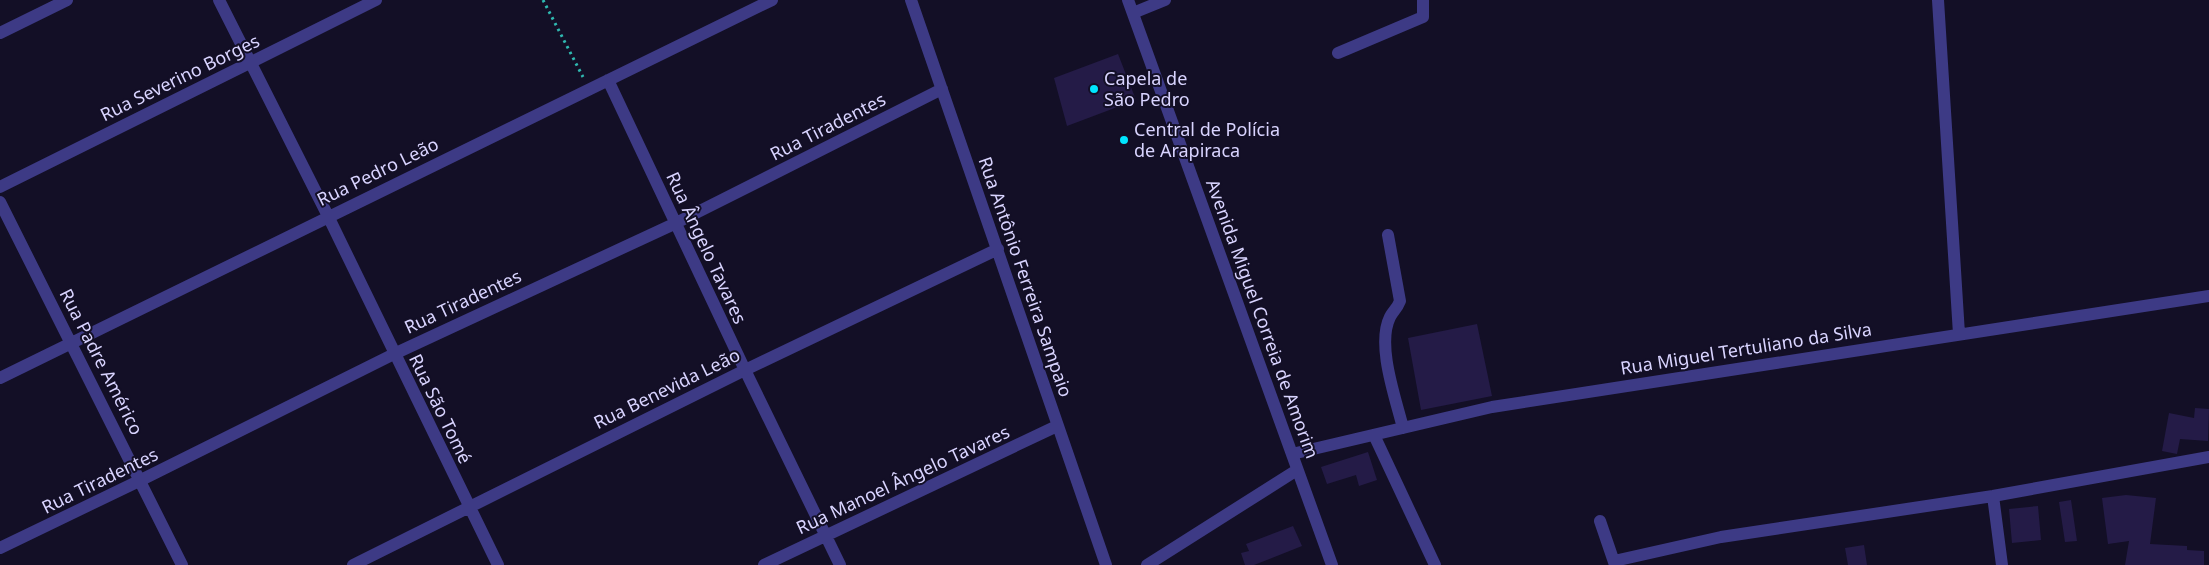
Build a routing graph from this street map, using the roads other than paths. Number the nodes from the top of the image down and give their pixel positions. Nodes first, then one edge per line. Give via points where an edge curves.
1 (66, 0) edge
2 (219, 0) edge
3 (376, 0) edge
4 (772, 0) edge
5 (911, 0) edge
6 (1128, 0) edge
7 (1165, 0) edge
8 (1423, 0) edge
9 (1938, 0) edge
10 (1132, 13) junction
11 (0, 33) edge
12 (1338, 53) dead end
13 (250, 63) junction
14 (608, 80) junction
15 (942, 89) junction
16 (0, 187) edge
17 (0, 202) edge
18 (328, 216) junction
19 (674, 224) junction
20 (1388, 235) dead end
21 (998, 249) junction
22 (2209, 296) edge
23 (1959, 334) junction
24 (72, 344) junction
25 (394, 354) junction
26 (744, 370) junction
27 (0, 378) edge
28 (1058, 426) junction
29 (1403, 428) junction
30 (1374, 435) junction
31 (1292, 454) junction
32 (2209, 457) edge
33 (1298, 470) junction
34 (141, 480) junction
35 (1993, 496) junction
36 (469, 507) junction
37 (1600, 521) dead end
38 (826, 535) junction
39 (0, 548) edge
40 (1615, 563) edge
41 (182, 565) edge
42 (353, 565) edge
43 (498, 565) edge
44 (764, 565) edge
45 (840, 565) edge
46 (1106, 565) edge
47 (1147, 565) edge
48 (1332, 565) edge
49 (1435, 565) edge
50 (2002, 565) edge

1 - 11 street
2 - 13 street, Rua São Tomé
3 - 13 street, Rua Severino Borges
4 - 14 street, Rua Pedro Leão
5 - 15 street, Rua Antônio Ferreira Sampaio
6 - 10 street, Avenida Miguel Correia de Amorim
7 - 10 street
8 - 12 street via 1423,17
9 - 23 street
10 - 31 street, Avenida Miguel Correia de Amorim
13 - 16 street, Rua Severino Borges
13 - 18 street, Rua São Tomé
14 - 18 street, Rua Pedro Leão
14 - 19 street, Rua Ângelo Tavares
15 - 19 street, Rua Tiradentes
15 - 21 street, Rua Antônio Ferreira Sampaio
17 - 24 street, Rua Padre Américo
18 - 24 street, Rua Pedro Leão
18 - 25 street, Rua São Tomé
19 - 25 street, Rua Tiradentes
19 - 26 street, Rua Ângelo Tavares
20 - 29 street via 1400,301 1390,317 1384,341
21 - 26 street, Rua Benevida Leão
21 - 28 street, Rua Antônio Ferreira Sampaio
22 - 23 street, Rua Miguel Tertuliano da Silva
23 - 29 street, Rua Miguel Tertuliano da Silva via 1492,407
24 - 27 street, Rua Pedro Leão
24 - 34 street, Rua Padre Américo
25 - 34 street, Rua Tiradentes
25 - 36 street, Rua São Tomé
26 - 36 street, Rua Benevida Leão
26 - 38 street, Rua Ângelo Tavares
28 - 38 street, Rua Manoel Ângelo Tavares
28 - 46 street, Rua Antônio Ferreira Sampaio
29 - 30 street, Rua Miguel Tertuliano da Silva
30 - 31 street, Rua Miguel Tertuliano da Silva
30 - 49 street
31 - 33 street, Avenida Miguel Correia de Amorim
32 - 35 street
33 - 47 street
33 - 48 street, Avenida Miguel Correia de Amorim
34 - 39 street, Rua Tiradentes
34 - 41 street, Rua Padre Américo
35 - 40 street via 1721,537
35 - 50 street
36 - 42 street, Rua Benevida Leão
36 - 43 street, Rua São Tomé
37 - 40 street
38 - 44 street, Rua Manoel Ângelo Tavares
38 - 45 street, Rua Ângelo Tavares

